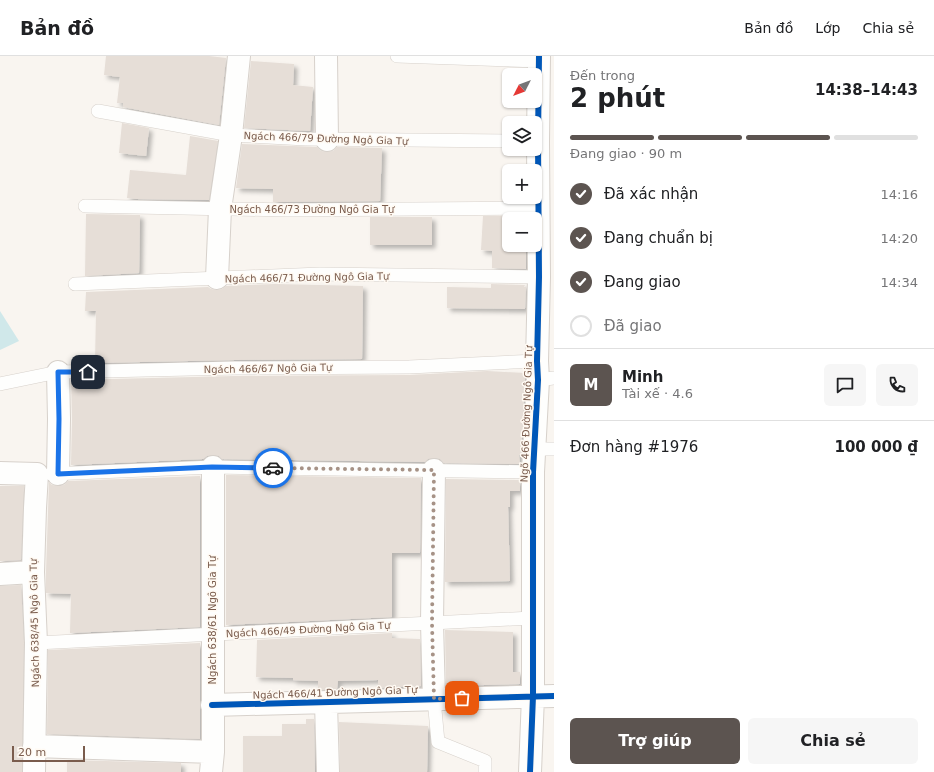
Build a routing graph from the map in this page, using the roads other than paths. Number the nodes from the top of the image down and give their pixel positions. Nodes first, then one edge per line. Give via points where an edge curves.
1 (239, 56) edge
2 (326, 56) edge
3 (397, 56) edge
4 (543, 70) edge
5 (98, 111) dead end
6 (539, 116) edge
7 (231, 135) junction
8 (327, 140) junction
9 (502, 141) edge
10 (537, 156) edge
11 (85, 206) dead end
12 (539, 208) junction
13 (220, 209) junction
14 (539, 277) junction
15 (217, 278) junction
16 (75, 284) dead end
17 (58, 372) junction
18 (543, 373) edge
19 (0, 384) edge
20 (545, 449) edge
21 (212, 467) junction
22 (434, 470) junction
23 (533, 472) junction
24 (0, 473) edge
25 (37, 474) junction
26 (58, 474) junction
27 (33, 572) junction
28 (0, 574) edge
29 (532, 618) junction
30 (432, 623) junction
31 (212, 634) junction
32 (36, 643) junction
33 (533, 696) junction
34 (554, 696) edge
35 (434, 699) junction
36 (326, 703) junction
37 (212, 705) junction
38 (34, 746) junction
39 (212, 762) edge
40 (34, 772) edge
41 (328, 772) edge
42 (485, 772) edge
43 (530, 772) edge

1 - 7 street
2 - 8 street
3 - 4 lane
4 - 6 street, Ngõ 466 Đường Ngô Gia Tự
5 - 7 lane, Ngách 466/79 Đường Ngô Gia Tự
7 - 8 lane, Ngách 466/79 Đường Ngô Gia Tự
7 - 13 street
8 - 9 lane, Ngách 466/79 Đường Ngô Gia Tự
10 - 12 street, Ngõ 466 Đường Ngô Gia Tự
11 - 13 lane, Ngách 466/73 Đường Ngô Gia Tự
12 - 13 lane, Ngách 466/73 Đường Ngô Gia Tự
12 - 14 street, Ngõ 466 Đường Ngô Gia Tự
13 - 15 street
14 - 15 lane, Ngách 466/71 Đường Ngô Gia Tự via 320,274
14 - 18 street, Ngõ 466 Đường Ngô Gia Tự
15 - 16 lane, Ngách 466/71 Đường Ngô Gia Tự
17 - 18 lane, Ngách 466/67 Ngô Gia Tự via 409,367
17 - 19 lane, Ngách 466/67 Ngô Gia Tự
17 - 26 street
18 - 20 street, Ngõ 466 Đường Ngô Gia Tự
20 - 23 street, Ngõ 466 Đường Ngô Gia Tự
21 - 22 lane
21 - 26 lane
21 - 31 street, Ngách 638/61 Ngô Gia Tự
22 - 23 lane
22 - 30 street
23 - 29 street, Ngõ 466 Đường Ngô Gia Tự
24 - 25 street
25 - 26 lane
25 - 27 street, Ngách 638/45 Ngô Gia Tự
27 - 28 street
27 - 32 street, Ngách 638/45 Ngô Gia Tự
29 - 30 lane, Ngách 466/49 Đường Ngô Gia Tự
29 - 33 street, Ngõ 466 Đường Ngô Gia Tự
30 - 31 lane, Ngách 466/49 Đường Ngô Gia Tự
30 - 35 street
31 - 32 lane, Ngách 466/49 Đường Ngô Gia Tự
31 - 37 street, Ngách 638/61 Ngô Gia Tự
32 - 38 street, Ngách 638/45 Ngô Gia Tự
33 - 34 street, Ngách 466/41 Đường Ngô Gia Tự
33 - 35 street, Ngách 466/41 Đường Ngô Gia Tự
33 - 43 street, Ngõ 466 Đường Ngô Gia Tự
35 - 36 street, Ngách 466/41 Đường Ngô Gia Tự
35 - 42 lane via 438,742 485,761
36 - 37 street, Ngách 466/41 Đường Ngô Gia Tự
36 - 41 street
37 - 39 street, Ngách 638/61 Ngô Gia Tự
38 - 39 street
38 - 40 street, Ngách 638/45 Ngô Gia Tự

